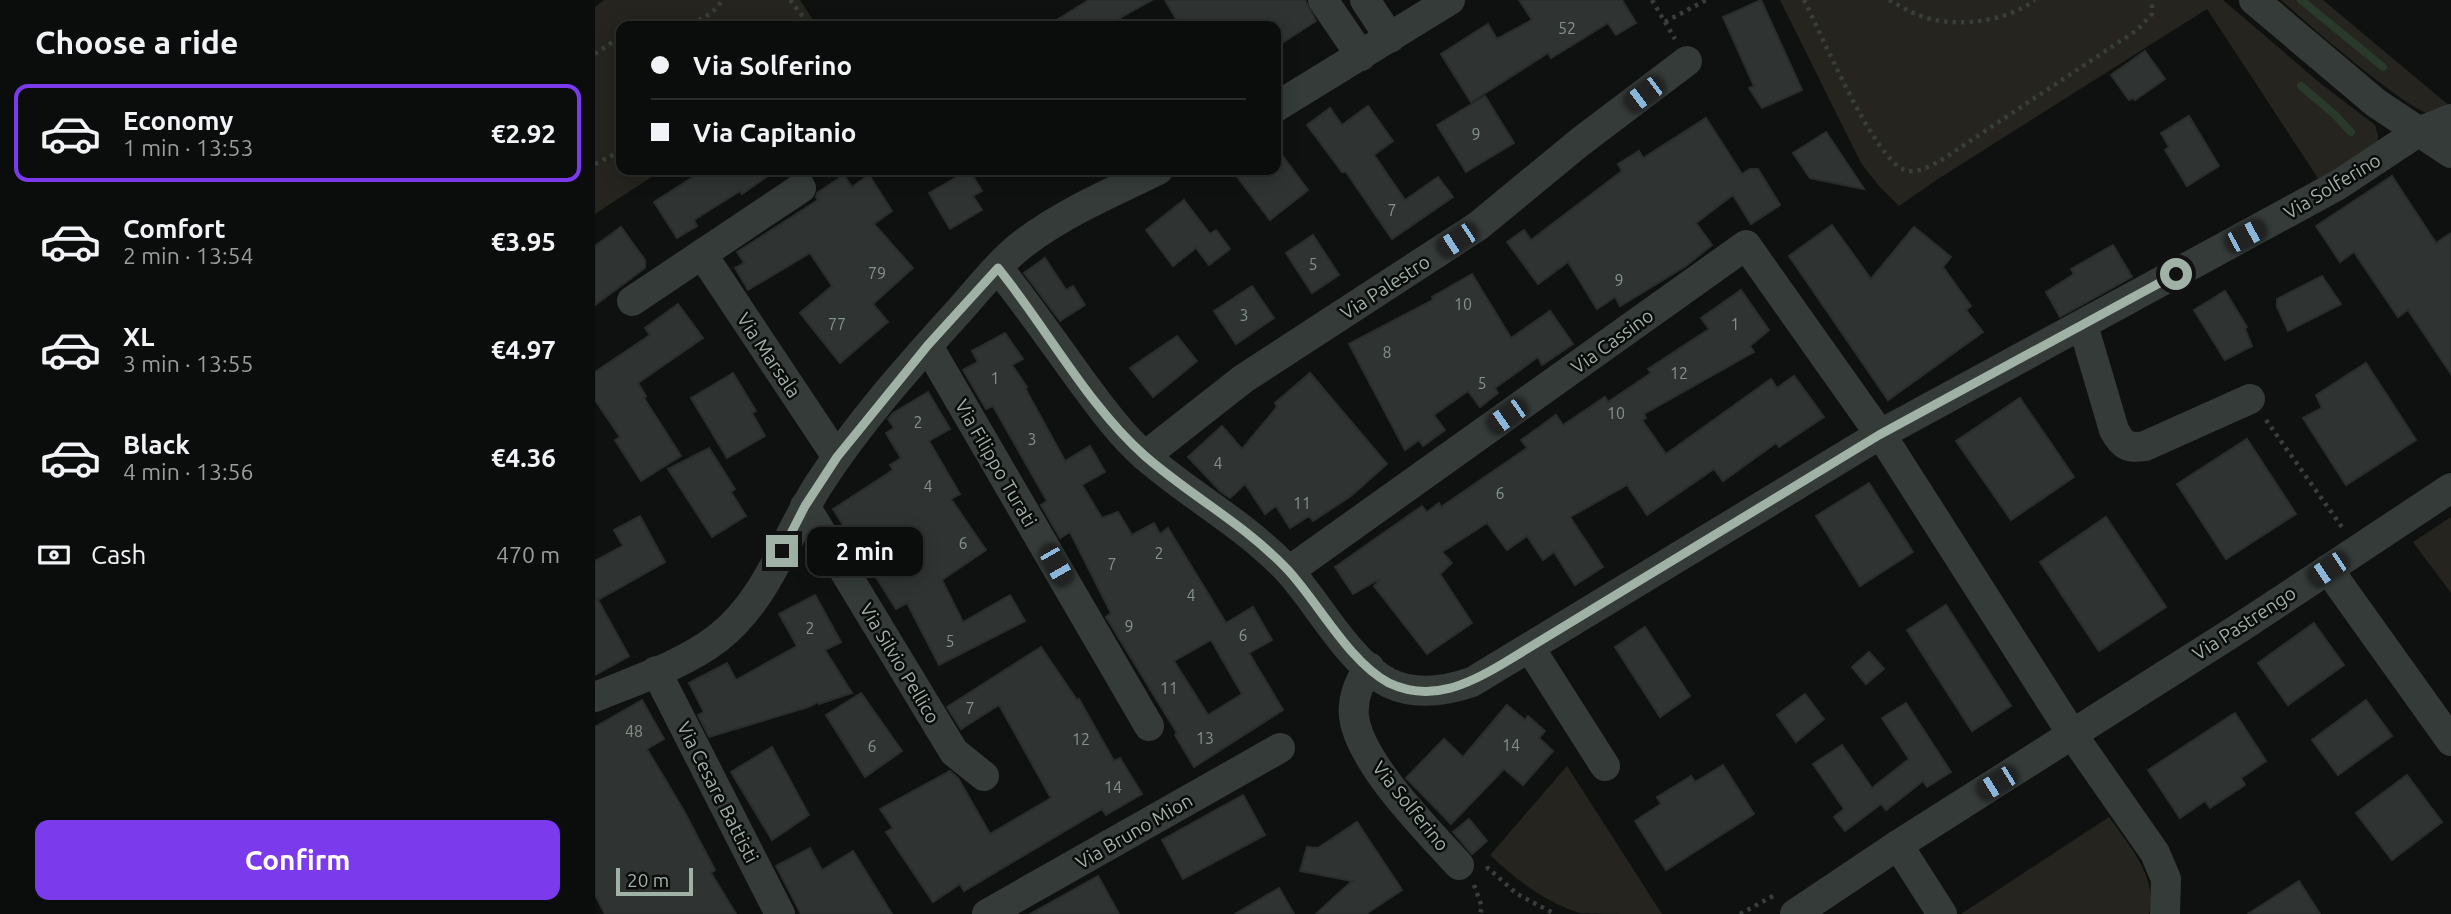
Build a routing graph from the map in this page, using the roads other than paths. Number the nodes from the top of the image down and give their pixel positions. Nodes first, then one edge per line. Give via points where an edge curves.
1 (1324, 0) edge
2 (1365, 0) edge
3 (1450, 0) edge
4 (2254, 0) edge
5 (1390, 38) junction
6 (1361, 57) junction
7 (1687, 61) road end
8 (1281, 104) edge
9 (2451, 119) edge
10 (2418, 132) junction
11 (2451, 153) edge
12 (1148, 175) edge
13 (801, 188) dead end
14 (702, 254) junction
15 (998, 268) junction
16 (632, 301) dead end
17 (2083, 325) junction
18 (928, 345) junction
19 (2251, 399) road end
20 (1879, 435) junction
21 (1145, 456) junction
22 (837, 457) junction
23 (2451, 488) edge
24 (805, 506) junction
25 (2328, 569) junction
26 (1289, 571) junction
27 (1530, 648) junction
28 (1369, 667) junction
29 (656, 671) junction
30 (595, 697) edge
31 (1149, 726) dead end
32 (2072, 734) junction
33 (2451, 741) edge
34 (1280, 748) dead end
35 (1605, 766) dead end
36 (984, 776) dead end
37 (1898, 845) junction
38 (1470, 870) road end
39 (1787, 903) edge
40 (780, 914) edge
41 (987, 914) edge
42 (1942, 914) edge
43 (2165, 914) edge

1 - 6 street
2 - 5 street
3 - 5 street
4 - 10 street via 2341,75
5 - 6 street
6 - 8 street
7 - 21 street, Via Palestro via 1478,226 1243,379
9 - 10 street, Via Solferino
10 - 11 street
10 - 17 street, Via Solferino via 2338,185
12 - 15 street via 1060,219
13 - 14 street
14 - 16 street
14 - 22 street, Via Marsala
15 - 18 street
15 - 21 street, Via Solferino via 1098,403
17 - 19 street via 2114,430 2120,442 2131,448
17 - 20 street, Via Solferino
18 - 22 street
18 - 31 street, Via Filippo Turati
20 - 26 street, Via Cassino via 1746,245
20 - 27 street, Via Solferino
20 - 32 street
21 - 26 street, Via Solferino via 1234,521
22 - 24 street
23 - 25 street, Via Pastrengo
24 - 29 street via 771,574 738,620 697,652
24 - 36 street, Via Silvio Pellico via 954,752
25 - 32 street, Via Pastrengo
25 - 33 street
26 - 28 street, Via Solferino
27 - 28 street, Via Solferino via 1472,682 1429,692 1389,683
27 - 35 street
28 - 38 street, Via Solferino via 1357,688 1354,717 1359,735 1379,772
29 - 30 street
29 - 40 street, Via Cesare Battisti
32 - 37 street, Via Pastrengo
32 - 43 street via 2155,853 2166,879
34 - 41 street, Via Bruno Mion
37 - 39 street, Via Pastrengo
37 - 42 street

